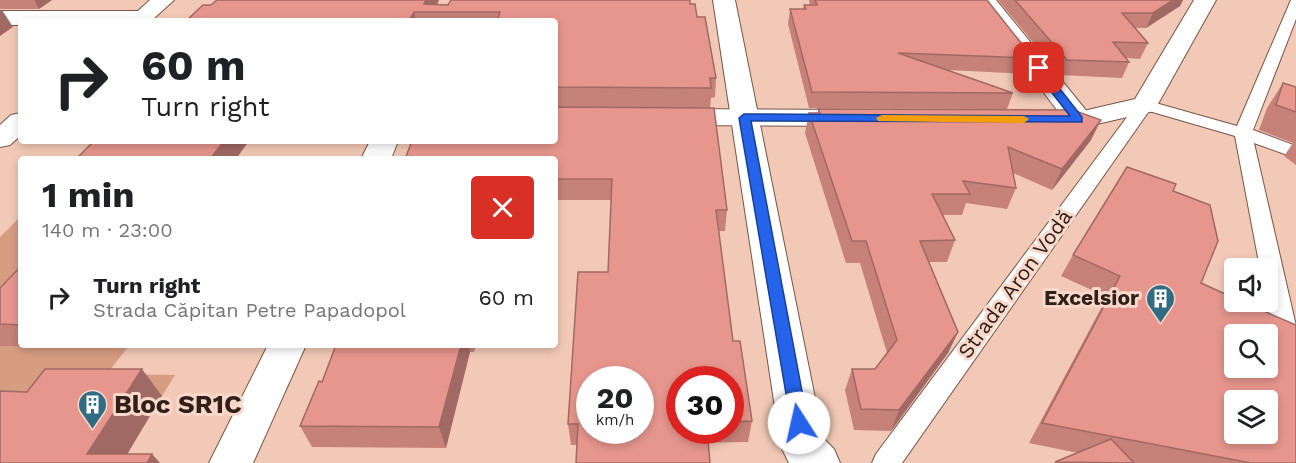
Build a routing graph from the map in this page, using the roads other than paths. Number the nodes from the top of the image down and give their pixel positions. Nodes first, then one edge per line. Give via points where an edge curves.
1 (163, 0) edge
2 (724, 0) edge
3 (985, 0) edge
4 (1205, 0) edge
5 (1296, 2) edge
6 (0, 18) edge
7 (18, 18) edge
8 (141, 18) edge
9 (1145, 105) junction
10 (650, 117) edge
11 (744, 118) junction
12 (876, 118) edge
13 (1019, 119) edge
14 (1078, 120) junction
15 (18, 124) edge
16 (1243, 133) junction
17 (0, 139) edge
18 (1296, 152) edge
19 (1296, 337) edge
20 (286, 348) edge
21 (231, 463) edge
22 (818, 463) edge
23 (886, 463) edge

1 - 8 street
2 - 11 street
3 - 14 street
4 - 9 street
5 - 16 lane
6 - 7 street
9 - 14 street
9 - 16 lane
9 - 23 lane, Strada Aron Vodă
10 - 11 street
11 - 12 street
11 - 22 street via 803,447
13 - 14 street
15 - 17 street
16 - 18 lane
16 - 19 lane via 1285,332
20 - 21 street

